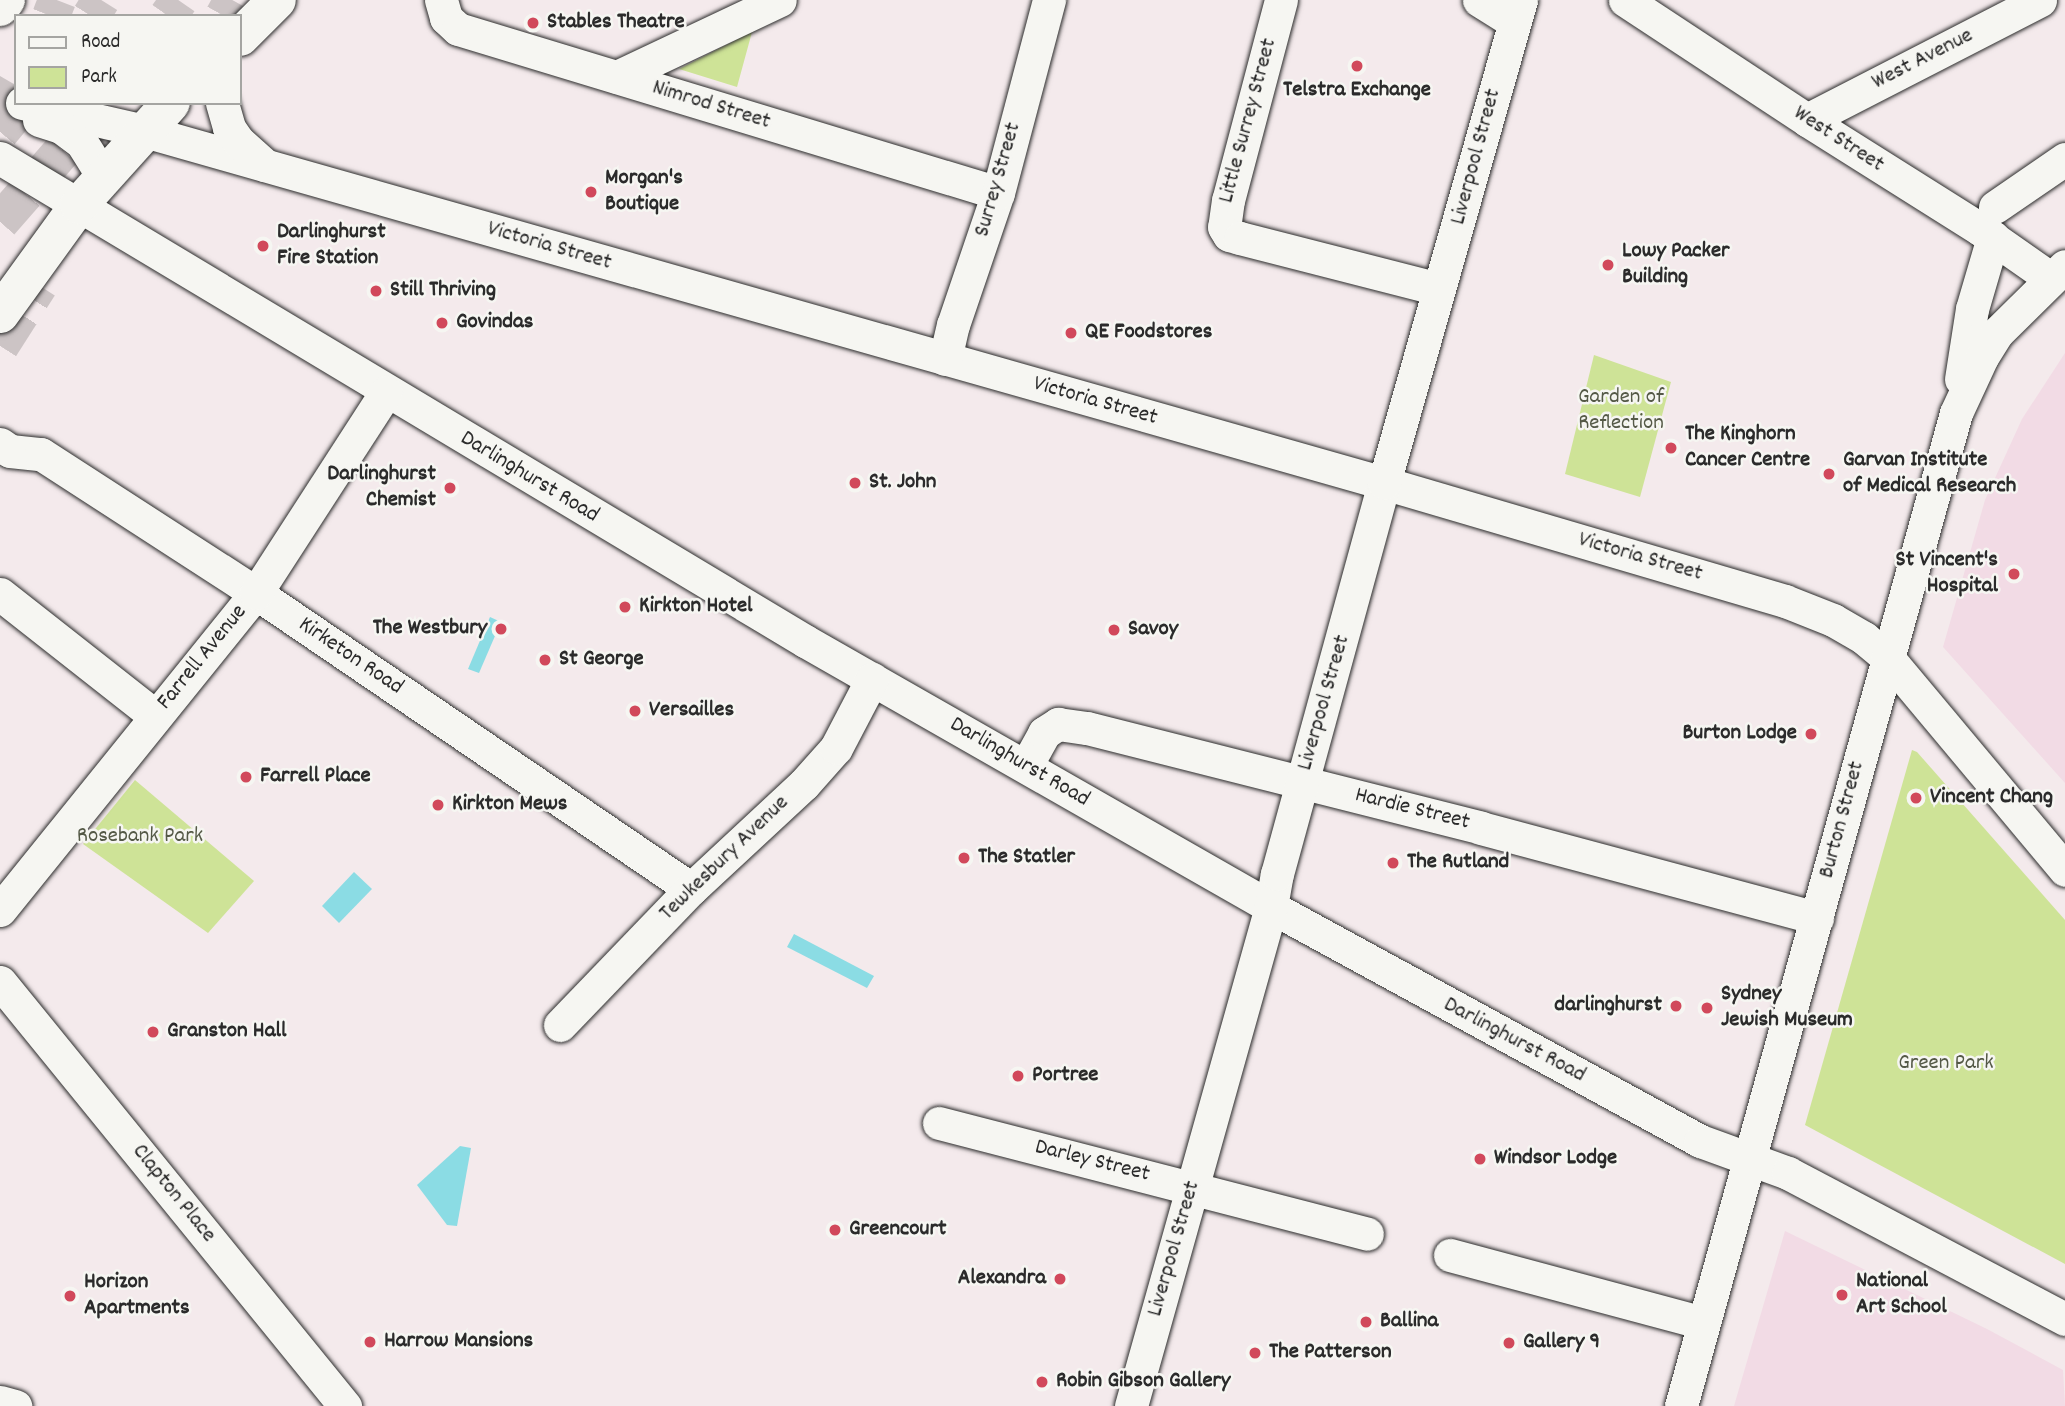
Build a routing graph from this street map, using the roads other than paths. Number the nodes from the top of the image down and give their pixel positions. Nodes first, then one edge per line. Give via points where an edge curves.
1 (6, 0) edge
2 (440, 0) edge
3 (780, 0) edge
4 (1049, 0) edge
5 (1282, 0) edge
6 (1479, 0) edge
7 (1625, 0) edge
8 (2040, 0) edge
9 (0, 8) edge
10 (1518, 11) edge
11 (617, 77) junction
12 (31, 105) edge
13 (169, 105) edge
14 (223, 105) edge
15 (0, 107) edge
16 (1807, 120) junction
17 (144, 131) junction
18 (0, 158) edge
19 (2065, 159) edge
20 (269, 168) junction
21 (91, 190) junction
22 (998, 193) junction
23 (1994, 222) junction
24 (2058, 272) edge
25 (1439, 289) junction
26 (0, 314) edge
27 (945, 359) junction
28 (386, 392) junction
29 (1956, 413) junction
30 (3, 454) edge
31 (1384, 483) junction
32 (256, 593) junction
33 (0, 594) edge
34 (1888, 658) junction
35 (872, 680) junction
36 (155, 716) junction
37 (1026, 766) junction
38 (1303, 782) junction
39 (2065, 870) edge
40 (691, 889) junction
41 (1271, 907) junction
42 (0, 910) edge
43 (1817, 918) junction
44 (0, 982) edge
45 (560, 1025) dead end
46 (939, 1123) dead end
47 (1749, 1160) junction
48 (1192, 1187) junction
49 (1367, 1234) dead end
50 (1450, 1255) dead end
51 (2065, 1319) edge
52 (1703, 1324) junction
53 (0, 1402) edge
54 (15, 1406) edge
55 (345, 1406) edge
56 (1131, 1406) edge
57 (1681, 1406) edge

1 - 9 main road
2 - 11 street, Nimrod Street via 446,18 458,29
3 - 11 street
4 - 22 street, Surrey Street
5 - 25 street, Little Surrey Street via 1224,227 1240,238
6 - 10 street
7 - 16 street, West Street
8 - 16 street, West Avenue
10 - 25 street, Liverpool Street
11 - 22 street, Nimrod Street
12 - 17 street, Victoria Street
13 - 17 main road
14 - 20 street via 238,141
15 - 21 street via 71,133 91,153
16 - 23 street, West Street
17 - 20 street, Victoria Street
17 - 21 main road
18 - 21 street, Darlinghurst Road
19 - 23 street
20 - 27 street, Victoria Street
21 - 26 main road
21 - 28 street, Darlinghurst Road
22 - 27 street, Surrey Street
23 - 24 street, West Street
23 - 29 street via 1972,309
24 - 29 street, Burton Street via 1997,332
25 - 31 street, Liverpool Street
27 - 31 street, Victoria Street
28 - 32 street, Farrell Avenue
28 - 35 street, Darlinghurst Road
29 - 34 street, Burton Street
30 - 32 street, Kirketon Road via 41,454
31 - 34 street, Victoria Street via 1785,601 1833,620
31 - 38 street, Liverpool Street
32 - 36 street, Farrell Avenue
32 - 40 street, Kirketon Road
33 - 36 street
34 - 39 street, Victoria Street
34 - 43 street, Burton Street
35 - 37 street, Darlinghurst Road
35 - 40 street, Tewkesbury Avenue via 836,748 804,785
36 - 42 street, Farrell Avenue
37 - 38 street, Hardie Street via 1044,733 1058,724
37 - 41 street, Darlinghurst Road
38 - 41 street, Liverpool Street
38 - 43 street, Hardie Street
40 - 45 street, Tewkesbury Avenue
41 - 47 street, Darlinghurst Road via 1700,1141
41 - 48 street, Liverpool Street
43 - 47 street, Burton Street
44 - 55 street, Clapton Place
46 - 48 street, Darley Street
47 - 51 street, Darlinghurst Road via 1788,1173
47 - 52 street, Burton Street
48 - 49 street, Darley Street
48 - 56 street, Liverpool Street
50 - 52 street
52 - 57 street, Burton Street
53 - 54 street

